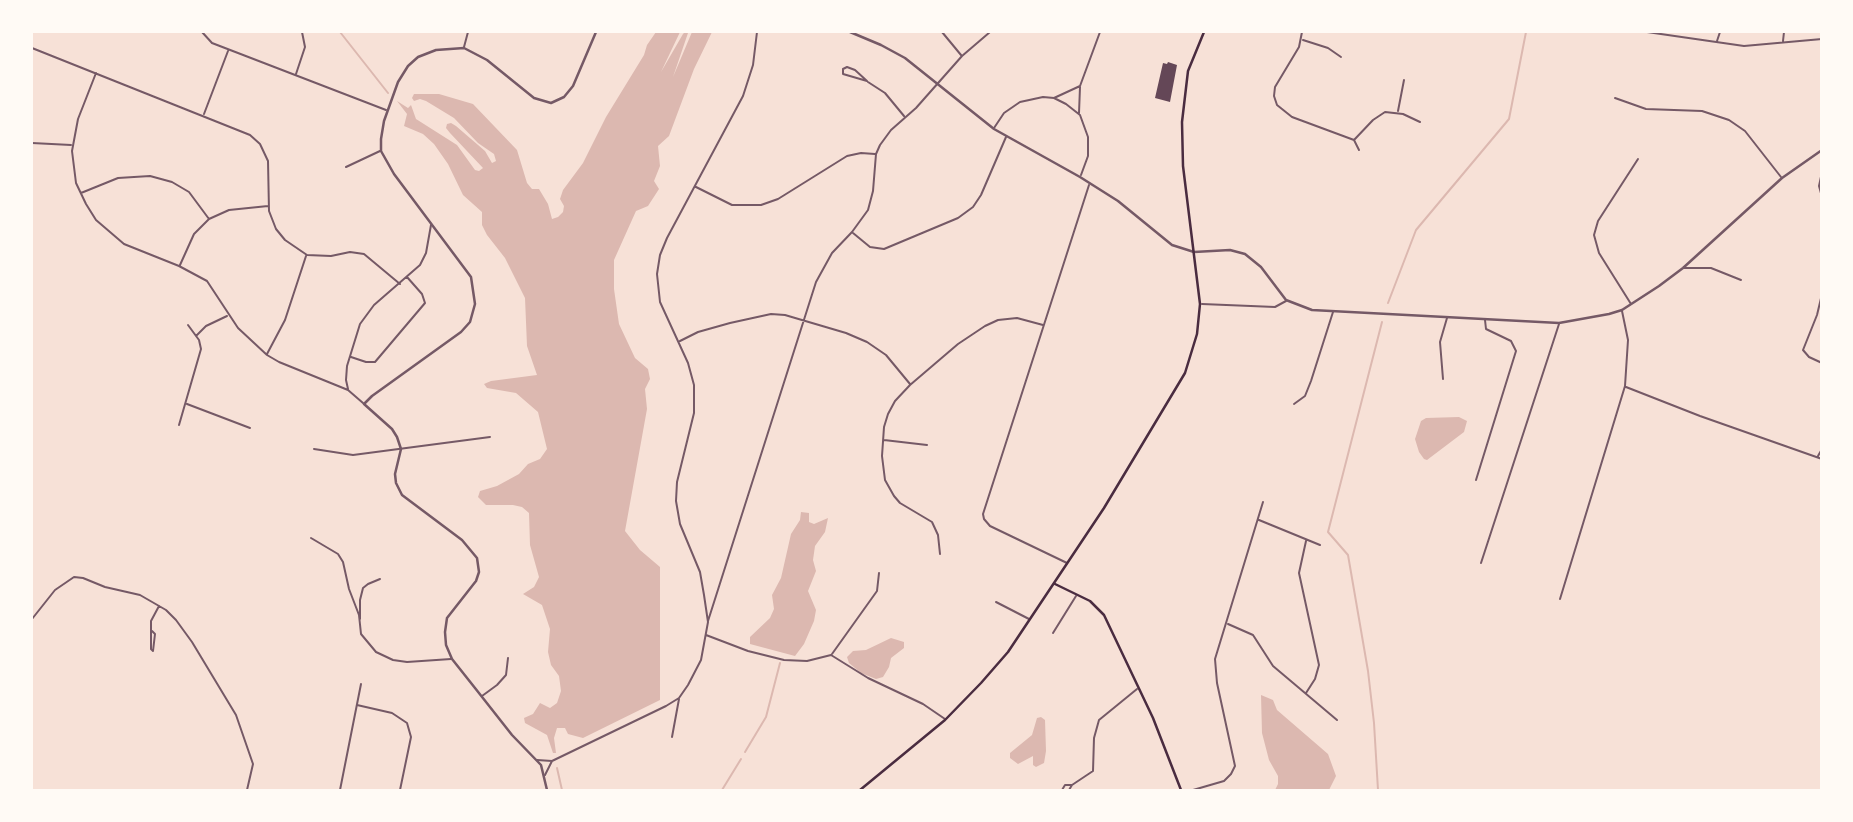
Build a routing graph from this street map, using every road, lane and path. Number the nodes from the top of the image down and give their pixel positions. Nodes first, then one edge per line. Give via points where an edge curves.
1 (202, 32) edge
2 (302, 32) edge
3 (468, 32) edge
4 (596, 32) edge
5 (757, 32) edge
6 (850, 32) edge
7 (942, 32) edge
8 (990, 32) edge
9 (1100, 32) edge
10 (1204, 32) edge
11 (1303, 32) edge
12 (1647, 32) edge
13 (1654, 32) edge
14 (1720, 32) edge
15 (1784, 32) edge
16 (1302, 39) junction
17 (1822, 39) edge
18 (1717, 42) junction
19 (1783, 43) junction
20 (32, 48) edge
21 (464, 48) junction
22 (229, 50) junction
23 (962, 55) junction
24 (1341, 57) dead end
25 (96, 73) junction
26 (296, 75) junction
27 (1404, 80) dead end
28 (867, 81) junction
29 (939, 84) junction
30 (1080, 86) junction
31 (1054, 98) junction
32 (1615, 98) dead end
33 (387, 111) junction
34 (1397, 112) junction
35 (204, 115) junction
36 (1080, 115) junction
37 (905, 117) junction
38 (1420, 122) dead end
39 (994, 129) junction
40 (1006, 137) junction
41 (1354, 140) junction
42 (32, 143) edge
43 (72, 145) junction
44 (1359, 150) dead end
45 (1822, 150) edge
46 (382, 151) junction
47 (876, 154) junction
48 (1638, 159) dead end
49 (346, 167) dead end
50 (1822, 172) edge
51 (1080, 177) junction
52 (1782, 178) junction
53 (1089, 183) junction
54 (695, 187) junction
55 (81, 192) junction
56 (1822, 197) edge
57 (268, 206) junction
58 (209, 219) junction
59 (431, 224) junction
60 (852, 232) junction
61 (1194, 252) junction
62 (307, 255) junction
63 (179, 266) junction
64 (1683, 268) junction
65 (407, 277) junction
66 (1741, 280) dead end
67 (400, 284) junction
68 (1822, 294) edge
69 (1286, 300) junction
70 (1200, 304) junction
71 (1631, 305) junction
72 (1622, 310) junction
73 (1333, 311) junction
74 (228, 316) junction
75 (1447, 317) junction
76 (1485, 319) junction
77 (803, 320) junction
78 (1559, 323) junction
79 (188, 325) dead end
80 (1044, 325) junction
81 (196, 335) junction
82 (678, 342) junction
83 (267, 355) junction
84 (350, 357) junction
85 (1822, 363) edge
86 (1443, 379) dead end
87 (346, 380) junction
88 (911, 385) junction
89 (339, 386) junction
90 (1625, 386) junction
91 (348, 390) junction
92 (186, 403) junction
93 (364, 404) junction
94 (1294, 404) dead end
95 (179, 425) dead end
96 (250, 428) dead end
97 (491, 437) dead end
98 (883, 440) junction
99 (927, 445) dead end
100 (314, 449) dead end
101 (401, 449) junction
102 (1822, 449) edge
103 (1818, 457) junction
104 (1822, 459) edge
105 (1476, 480) dead end
106 (1263, 502) dead end
107 (1258, 520) junction
108 (311, 538) dead end
109 (1307, 541) junction
110 (1320, 545) dead end
111 (940, 554) dead end
112 (1068, 563) junction
113 (1481, 563) dead end
114 (879, 573) dead end
115 (380, 579) dead end
116 (1055, 584) junction
117 (1077, 595) junction
118 (1560, 599) dead end
119 (996, 601) dead end
120 (159, 606) junction
121 (32, 619) edge
122 (360, 620) junction
123 (1030, 620) junction
124 (708, 622) junction
125 (1226, 624) junction
126 (152, 631) junction
127 (1053, 632) dead end
128 (706, 635) junction
129 (151, 641) junction
130 (155, 641) junction
131 (831, 655) junction
132 (508, 658) dead end
133 (452, 659) junction
134 (361, 684) dead end
135 (1138, 689) junction
136 (1306, 693) junction
137 (481, 696) junction
138 (679, 698) junction
139 (357, 705) junction
140 (945, 720) junction
141 (1337, 720) dead end
142 (672, 737) dead end
143 (536, 759) junction
144 (552, 761) junction
145 (541, 765) junction
146 (545, 775) junction
147 (1072, 785) junction
148 (1211, 786) junction
149 (247, 790) edge
150 (340, 790) edge
151 (400, 790) edge
152 (547, 790) edge
153 (860, 790) edge
154 (1062, 790) edge
155 (1069, 790) edge
156 (1181, 790) edge
157 (1193, 790) edge
158 (1206, 790) edge

1 - 22 street via 212,43
2 - 26 street via 305,47
3 - 21 street
4 - 21 street via 573,86 551,103 534,98 488,60
5 - 54 street via 743,96
6 - 29 street via 905,58
7 - 23 street
8 - 23 street
9 - 30 street
10 - 61 main road via 1188,71 1182,121
11 - 16 street
12 - 13 street
13 - 18 street
14 - 18 street
15 - 19 street
16 - 24 street
16 - 41 street via 1275,87 1278,105 1288,115
17 - 19 street
18 - 19 street via 1744,46
20 - 25 street
21 - 33 street via 431,51 411,62
22 - 26 street
22 - 35 street
23 - 29 street
25 - 35 street
25 - 43 street
26 - 33 street
27 - 34 street
28 - 28 street via 852,68 843,69 848,77
28 - 37 street via 885,93
29 - 37 street
29 - 39 street
30 - 31 street
30 - 36 street
31 - 36 street
31 - 39 street via 1020,102 1004,113
32 - 52 street via 1646,109 1702,111 1729,120 1745,131
33 - 46 street
34 - 38 street
34 - 41 street via 1381,114
35 - 57 street via 241,130 260,144 269,170
36 - 51 street via 1089,146
37 - 47 street
39 - 40 street
40 - 51 street
40 - 60 street via 981,195 962,216 884,250 870,247
41 - 44 street
42 - 43 street
43 - 55 street
45 - 52 street
46 - 49 street
46 - 59 street
47 - 54 street via 847,156 761,205 732,205
47 - 60 street via 870,205
48 - 71 street via 1598,221 1594,235 1599,253
50 - 56 street
51 - 53 street
52 - 64 street
53 - 61 street via 1172,245
53 - 80 street
54 - 82 street via 663,247 657,274 660,302
55 - 58 street via 127,176 159,178 189,192
55 - 63 street via 88,208 113,236 141,253
57 - 58 street via 229,210
57 - 62 street via 279,233
58 - 63 street via 194,234
59 - 65 street via 424,257
59 - 93 street via 471,277 474,313 461,332
60 - 77 street via 824,265
61 - 69 street via 1245,254
61 - 70 main road
62 - 67 street via 364,254
62 - 83 street via 285,320
63 - 74 street via 207,281
64 - 66 street via 1711,268
64 - 71 street
65 - 67 street
65 - 84 street via 425,303 375,362
67 - 84 street via 365,316
68 - 85 street via 1803,350
69 - 70 street via 1275,307
69 - 73 street via 1303,308
70 - 112 main road via 1185,373
71 - 72 street
72 - 78 street
72 - 90 street via 1628,347
73 - 75 street
73 - 94 street via 1305,396
74 - 81 street
74 - 83 street
75 - 76 street
75 - 86 street via 1440,342
76 - 78 street
76 - 105 street via 1486,329 1511,341 1516,351
77 - 82 street via 771,314 698,332
77 - 88 street via 867,342 886,355
77 - 124 street
78 - 113 street
79 - 81 street
80 - 88 street via 1017,318 998,320 958,344
80 - 112 street via 984,519
81 - 92 street via 200,359
82 - 124 street via 694,394 676,501 702,582
83 - 89 street
84 - 87 street
87 - 89 street
87 - 91 street
88 - 98 street via 892,405
89 - 91 street
90 - 103 street
90 - 118 street
91 - 93 street
92 - 95 street
92 - 96 street
93 - 101 street via 392,429
97 - 101 street
98 - 99 street
98 - 111 street via 882,466 889,488 900,503 932,522 939,535
100 - 101 street via 353,455
101 - 133 street via 397,488 462,540 477,558 476,581 446,623
102 - 103 street
103 - 104 street
106 - 107 street
107 - 109 street
107 - 125 street
108 - 122 street via 343,562
109 - 110 street
109 - 136 street via 1299,578 1319,665
112 - 116 main road
114 - 131 street via 877,591
115 - 122 street via 363,588
116 - 117 main road
116 - 123 main road
117 - 127 street
117 - 135 main road via 1102,611
119 - 123 street
120 - 121 street via 140,595 74,577 55,590
120 - 126 street
120 - 149 street via 192,642 236,715 253,764
122 - 133 street via 363,639 385,657 407,662
123 - 140 main road via 990,673
124 - 128 street
125 - 136 street via 1253,635 1270,663
125 - 148 street via 1215,669 1235,766 1228,778
126 - 129 street
126 - 130 street
128 - 131 street via 784,660
128 - 138 street via 700,665
129 - 130 street
129 - 130 street via 153,653
131 - 140 street
132 - 137 street via 504,678
133 - 137 street
134 - 139 street
135 - 147 street via 1099,720 1093,771
135 - 156 main road
136 - 141 street
137 - 143 street
138 - 142 street
138 - 144 street
139 - 150 street
139 - 151 street via 392,713 407,723 411,737
140 - 153 main road
143 - 144 street
143 - 145 street
144 - 145 street
144 - 146 street
145 - 146 street
146 - 152 street
147 - 154 street
147 - 155 street
148 - 157 street
148 - 158 street

